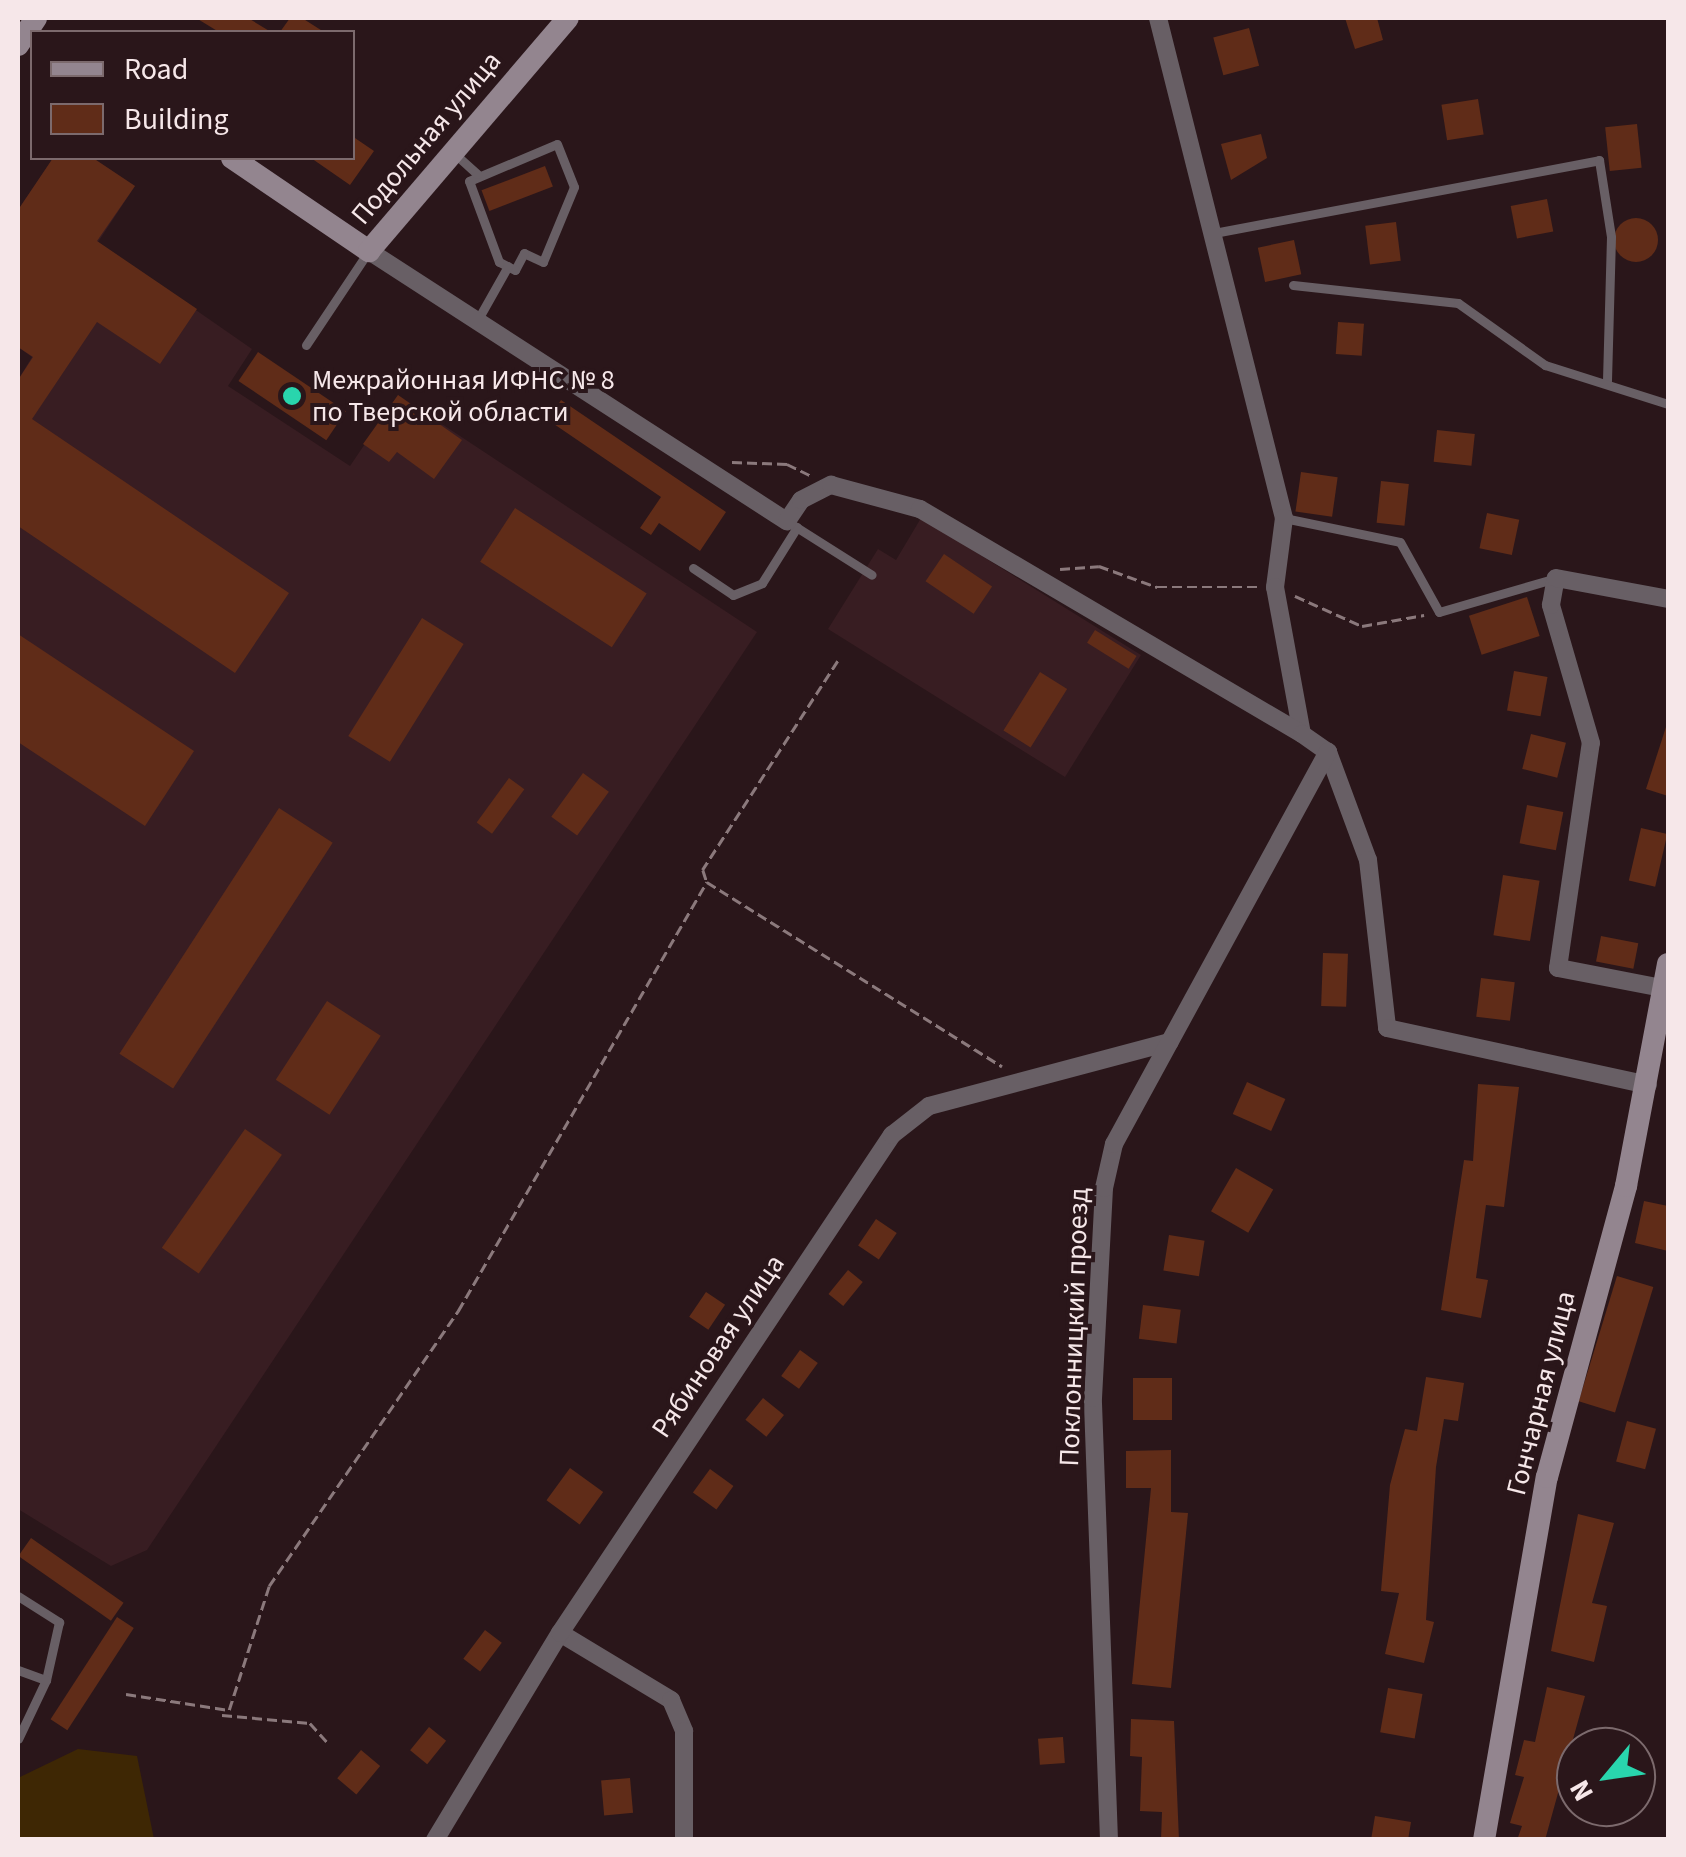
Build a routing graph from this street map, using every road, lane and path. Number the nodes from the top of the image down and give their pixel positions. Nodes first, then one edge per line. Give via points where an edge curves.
1 (568, 18) edge
2 (1158, 18) edge
3 (36, 22) edge
4 (18, 46) edge
5 (453, 152) junction
6 (235, 160) edge
7 (477, 174) junction
8 (1214, 233) junction
9 (369, 251) junction
10 (508, 266) junction
11 (1293, 285) dead end
12 (477, 321) junction
13 (306, 346) dead end
14 (1606, 383) junction
15 (1668, 404) edge
16 (694, 462) junction
17 (831, 486) junction
18 (1284, 518) junction
19 (792, 524) junction
20 (693, 568) dead end
21 (1029, 571) junction
22 (872, 575) dead end
23 (1556, 578) junction
24 (1275, 588) junction
25 (1668, 598) edge
26 (1439, 612) junction
27 (838, 661) dead end
28 (1302, 734) junction
29 (1328, 752) junction
30 (708, 882) junction
31 (1668, 964) edge
32 (1662, 988) junction
33 (1170, 1042) junction
34 (1662, 1056) edge
35 (1024, 1080) junction
36 (1648, 1085) junction
37 (18, 1596) edge
38 (560, 1633) junction
39 (18, 1670) edge
40 (46, 1680) junction
41 (126, 1694) dead end
42 (18, 1715) edge
43 (220, 1715) junction
44 (29, 1722) junction
45 (18, 1739) edge
46 (327, 1742) dead end
47 (434, 1840) edge
48 (684, 1840) edge
49 (1109, 1840) edge
50 (1484, 1840) edge

1 - 5 street, Подольная улица
2 - 8 street
3 - 4 street
5 - 7 lane
5 - 9 street, Подольная улица
6 - 9 street
7 - 10 lane via 470,181
7 - 10 lane via 557,144 574,188 543,262 524,253 515,270
8 - 14 lane via 1599,160 1610,236
8 - 18 street
9 - 12 street
9 - 13 lane
10 - 12 lane
11 - 14 lane via 1458,303 1545,365
12 - 16 street
14 - 15 lane
16 - 17 path via 787,464
16 - 19 street
17 - 19 street via 802,500
17 - 21 street via 920,509
18 - 24 street
18 - 26 lane via 1400,542
19 - 20 lane via 762,583 733,594
19 - 22 lane
21 - 24 path via 1100,566 1157,587
21 - 28 street
23 - 25 street
23 - 26 lane
23 - 32 street via 1551,605 1591,743 1558,968
24 - 26 path via 1362,626
24 - 28 street
27 - 30 path via 703,870
28 - 29 street
29 - 33 street, Поклонницкий проезд
29 - 36 street via 1368,860 1386,1028
30 - 35 path
30 - 43 path via 458,1311 269,1586
31 - 32 street, Гончарная улица
32 - 34 street, Гончарная улица
33 - 35 street, Рябиновая улица
33 - 49 street, Поклонницкий проезд via 1114,1144 1104,1188 1093,1398
34 - 36 street, Гончарная улица
35 - 38 street, Рябиновая улица via 929,1106 892,1135
36 - 50 street, Гончарная улица via 1547,1478
37 - 40 lane via 59,1622
38 - 47 street, Рябиновая улица
38 - 48 street via 672,1700 684,1731
39 - 40 lane
40 - 44 lane
41 - 43 path
42 - 44 lane
43 - 46 path via 310,1723
44 - 45 lane

